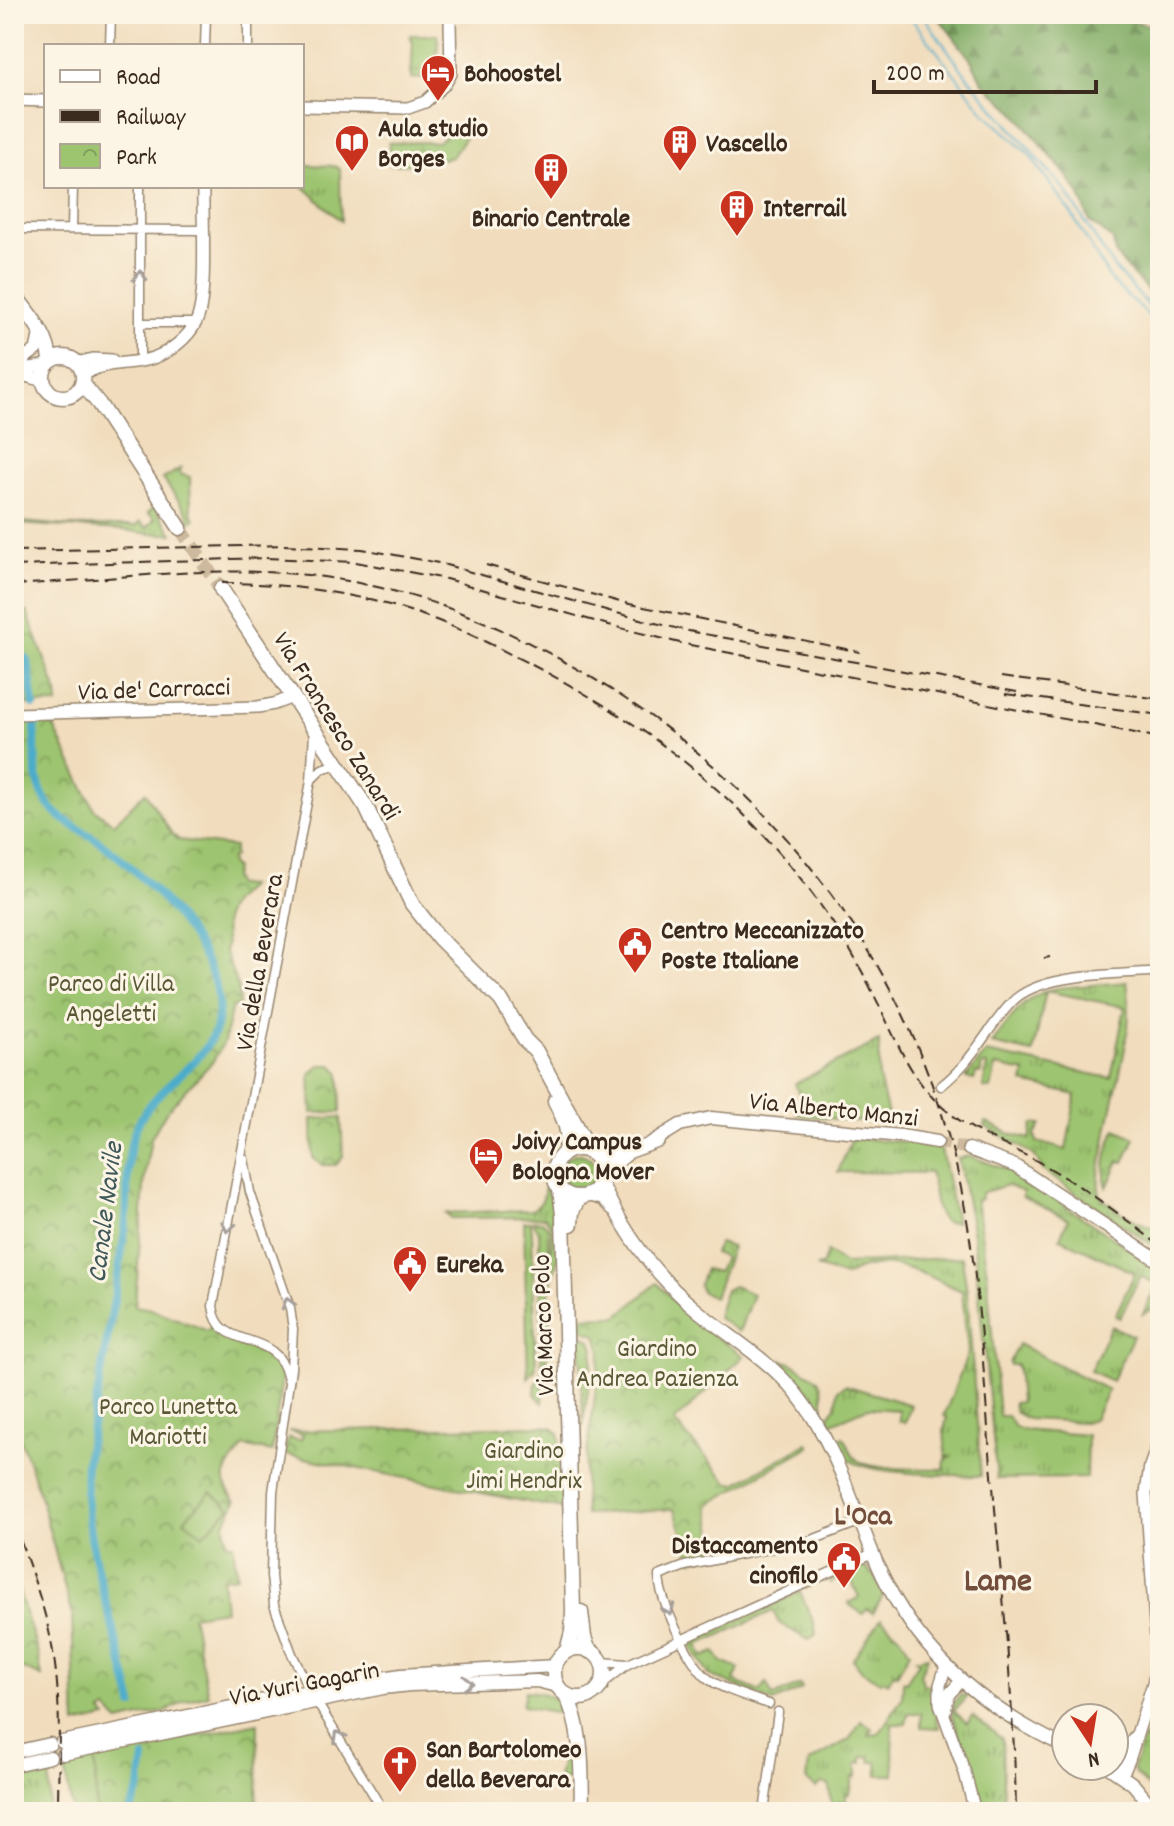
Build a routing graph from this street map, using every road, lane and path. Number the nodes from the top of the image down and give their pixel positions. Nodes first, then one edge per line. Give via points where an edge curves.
1 (111, 14) edge
2 (206, 14) edge
3 (248, 14) edge
4 (450, 18) edge
5 (110, 44) edge
6 (205, 44) edge
7 (248, 44) edge
8 (14, 100) edge
9 (44, 101) edge
10 (304, 104) edge
11 (73, 188) edge
12 (140, 188) edge
13 (203, 188) edge
14 (14, 229) edge
15 (72, 229) junction
16 (140, 230) junction
17 (202, 230) junction
18 (14, 294) edge
19 (140, 323) junction
20 (196, 323) junction
21 (41, 332) junction
22 (140, 361) junction
23 (48, 364) junction
24 (14, 366) edge
25 (76, 370) junction
26 (14, 373) edge
27 (44, 381) junction
28 (70, 395) junction
29 (103, 413) junction
30 (180, 528) tunnel mouth
31 (221, 589) tunnel mouth
32 (293, 697) junction
33 (20, 714) edge
34 (312, 726) junction
35 (338, 764) junction
36 (311, 781) junction
37 (1160, 971) edge
38 (525, 1040) junction
39 (941, 1086) dead end
40 (937, 1142) tunnel mouth
41 (969, 1149) tunnel mouth
42 (243, 1151) junction
43 (564, 1153) junction
44 (628, 1153) junction
45 (594, 1154) junction
46 (602, 1178) junction
47 (560, 1189) junction
48 (584, 1196) junction
49 (233, 1202) junction
50 (253, 1202) junction
51 (615, 1211) junction
52 (1158, 1263) edge
53 (293, 1339) junction
54 (271, 1349) junction
55 (288, 1379) junction
56 (1160, 1438) edge
57 (861, 1521) junction
58 (873, 1553) junction
59 (683, 1640) junction
60 (567, 1651) junction
61 (589, 1651) junction
62 (601, 1662) junction
63 (628, 1664) junction
64 (555, 1666) junction
65 (946, 1666) junction
66 (961, 1681) junction
67 (596, 1690) junction
68 (562, 1691) junction
69 (314, 1696) junction
70 (769, 1704) dead end
71 (778, 1712) dead end
72 (945, 1716) junction
73 (1050, 1739) edge
74 (1130, 1743) edge
75 (56, 1749) junction
76 (581, 1751) junction
77 (14, 1752) edge
78 (14, 1765) edge
79 (1129, 1782) edge
80 (384, 1812) edge
81 (582, 1812) edge
82 (764, 1812) edge
83 (975, 1812) edge
84 (1156, 1812) edge

1 - 5 street
2 - 6 street
3 - 7 street
4 - 10 street via 451,74 425,102 408,108
8 - 9 street
11 - 15 street
12 - 16 street
13 - 17 street
14 - 15 street
15 - 16 street
16 - 17 street
19 -> 16 street
17 - 20 street via 202,301
18 - 21 main road
19 - 20 street
19 - 22 street
20 - 22 street via 168,350
21 - 23 main road
21 - 24 street via 36,350
21 - 25 main road
22 - 25 street
23 - 24 street
23 - 25 main road
23 - 27 main road
25 - 28 main road
25 - 29 main road
26 - 27 street
27 - 28 main road via 52,393
28 - 29 main road
29 - 30 main road
31 - 32 main road, Via Francesco Zanardi
32 - 33 street, Via de' Carracci via 258,707
32 - 34 main road, Via Francesco Zanardi
34 - 35 main road, Via Francesco Zanardi
34 - 36 street, Via della Beverara
35 - 36 street via 322,769
35 - 38 main road, Via Francesco Zanardi via 378,830 412,904 501,1000
36 - 42 street, Via della Beverara
37 - 39 street via 1033,987 1015,999 969,1061
38 - 43 main road, Via Francesco Zanardi via 566,1126
38 - 45 main road, Via Francesco Zanardi
40 - 44 main road, Via Alberto Manzi via 726,1120 701,1124
41 - 52 main road via 1015,1166
42 - 49 street, Via della Beverara
42 - 50 street, Via della Beverara
43 - 45 main road via 575,1148
43 - 47 main road via 554,1169
44 - 45 main road, Via Alberto Manzi
44 - 46 main road, Via Alberto Manzi
45 - 46 main road
46 - 48 main road
46 - 51 main road
47 - 48 main road
47 - 60 main road, Via Marco Polo via 573,1611
48 - 51 main road via 602,1199
48 - 61 main road, Via Marco Polo via 571,1216 581,1611
49 - 50 street via 243,1197
49 -> 54 street, Via della Beverara via 214,1312 225,1329
53 -> 50 street, Via della Beverara via 290,1308
51 - 57 main road via 631,1238 682,1296 794,1391 841,1472
53 - 54 street via 287,1348
53 - 55 street, Via della Beverara
54 - 55 street
55 - 69 street, Via della Beverara via 273,1492 272,1586 279,1622
56 - 74 street via 1146,1493 1158,1667
57 - 58 main road
57 -> 59 street via 806,1541 660,1575 661,1593
58 - 59 street
58 - 65 main road via 899,1602
59 - 63 street
59 - 70 street via 709,1679
60 - 61 main road
60 - 64 main road
61 - 62 main road
62 - 63 street
62 - 67 main road via 604,1672
63 - 67 street
64 - 68 main road
64 - 69 main road, Via Yuri Gagarin via 415,1673
65 - 66 main road
65 - 72 street via 939,1695
66 - 72 street via 948,1696
66 - 73 main road via 1008,1717
67 - 68 main road via 578,1699
67 - 76 main road
69 -> 68 main road, Via Yuri Gagarin via 410,1685 537,1681
68 - 76 main road via 575,1714
69 - 75 main road, Via Yuri Gagarin
80 -> 69 street, Via della Beverara
71 - 82 street
72 - 83 street
75 - 77 main road, Via Yuri Gagarin
75 - 78 main road, Via Yuri Gagarin
76 - 81 main road
79 - 84 main road

